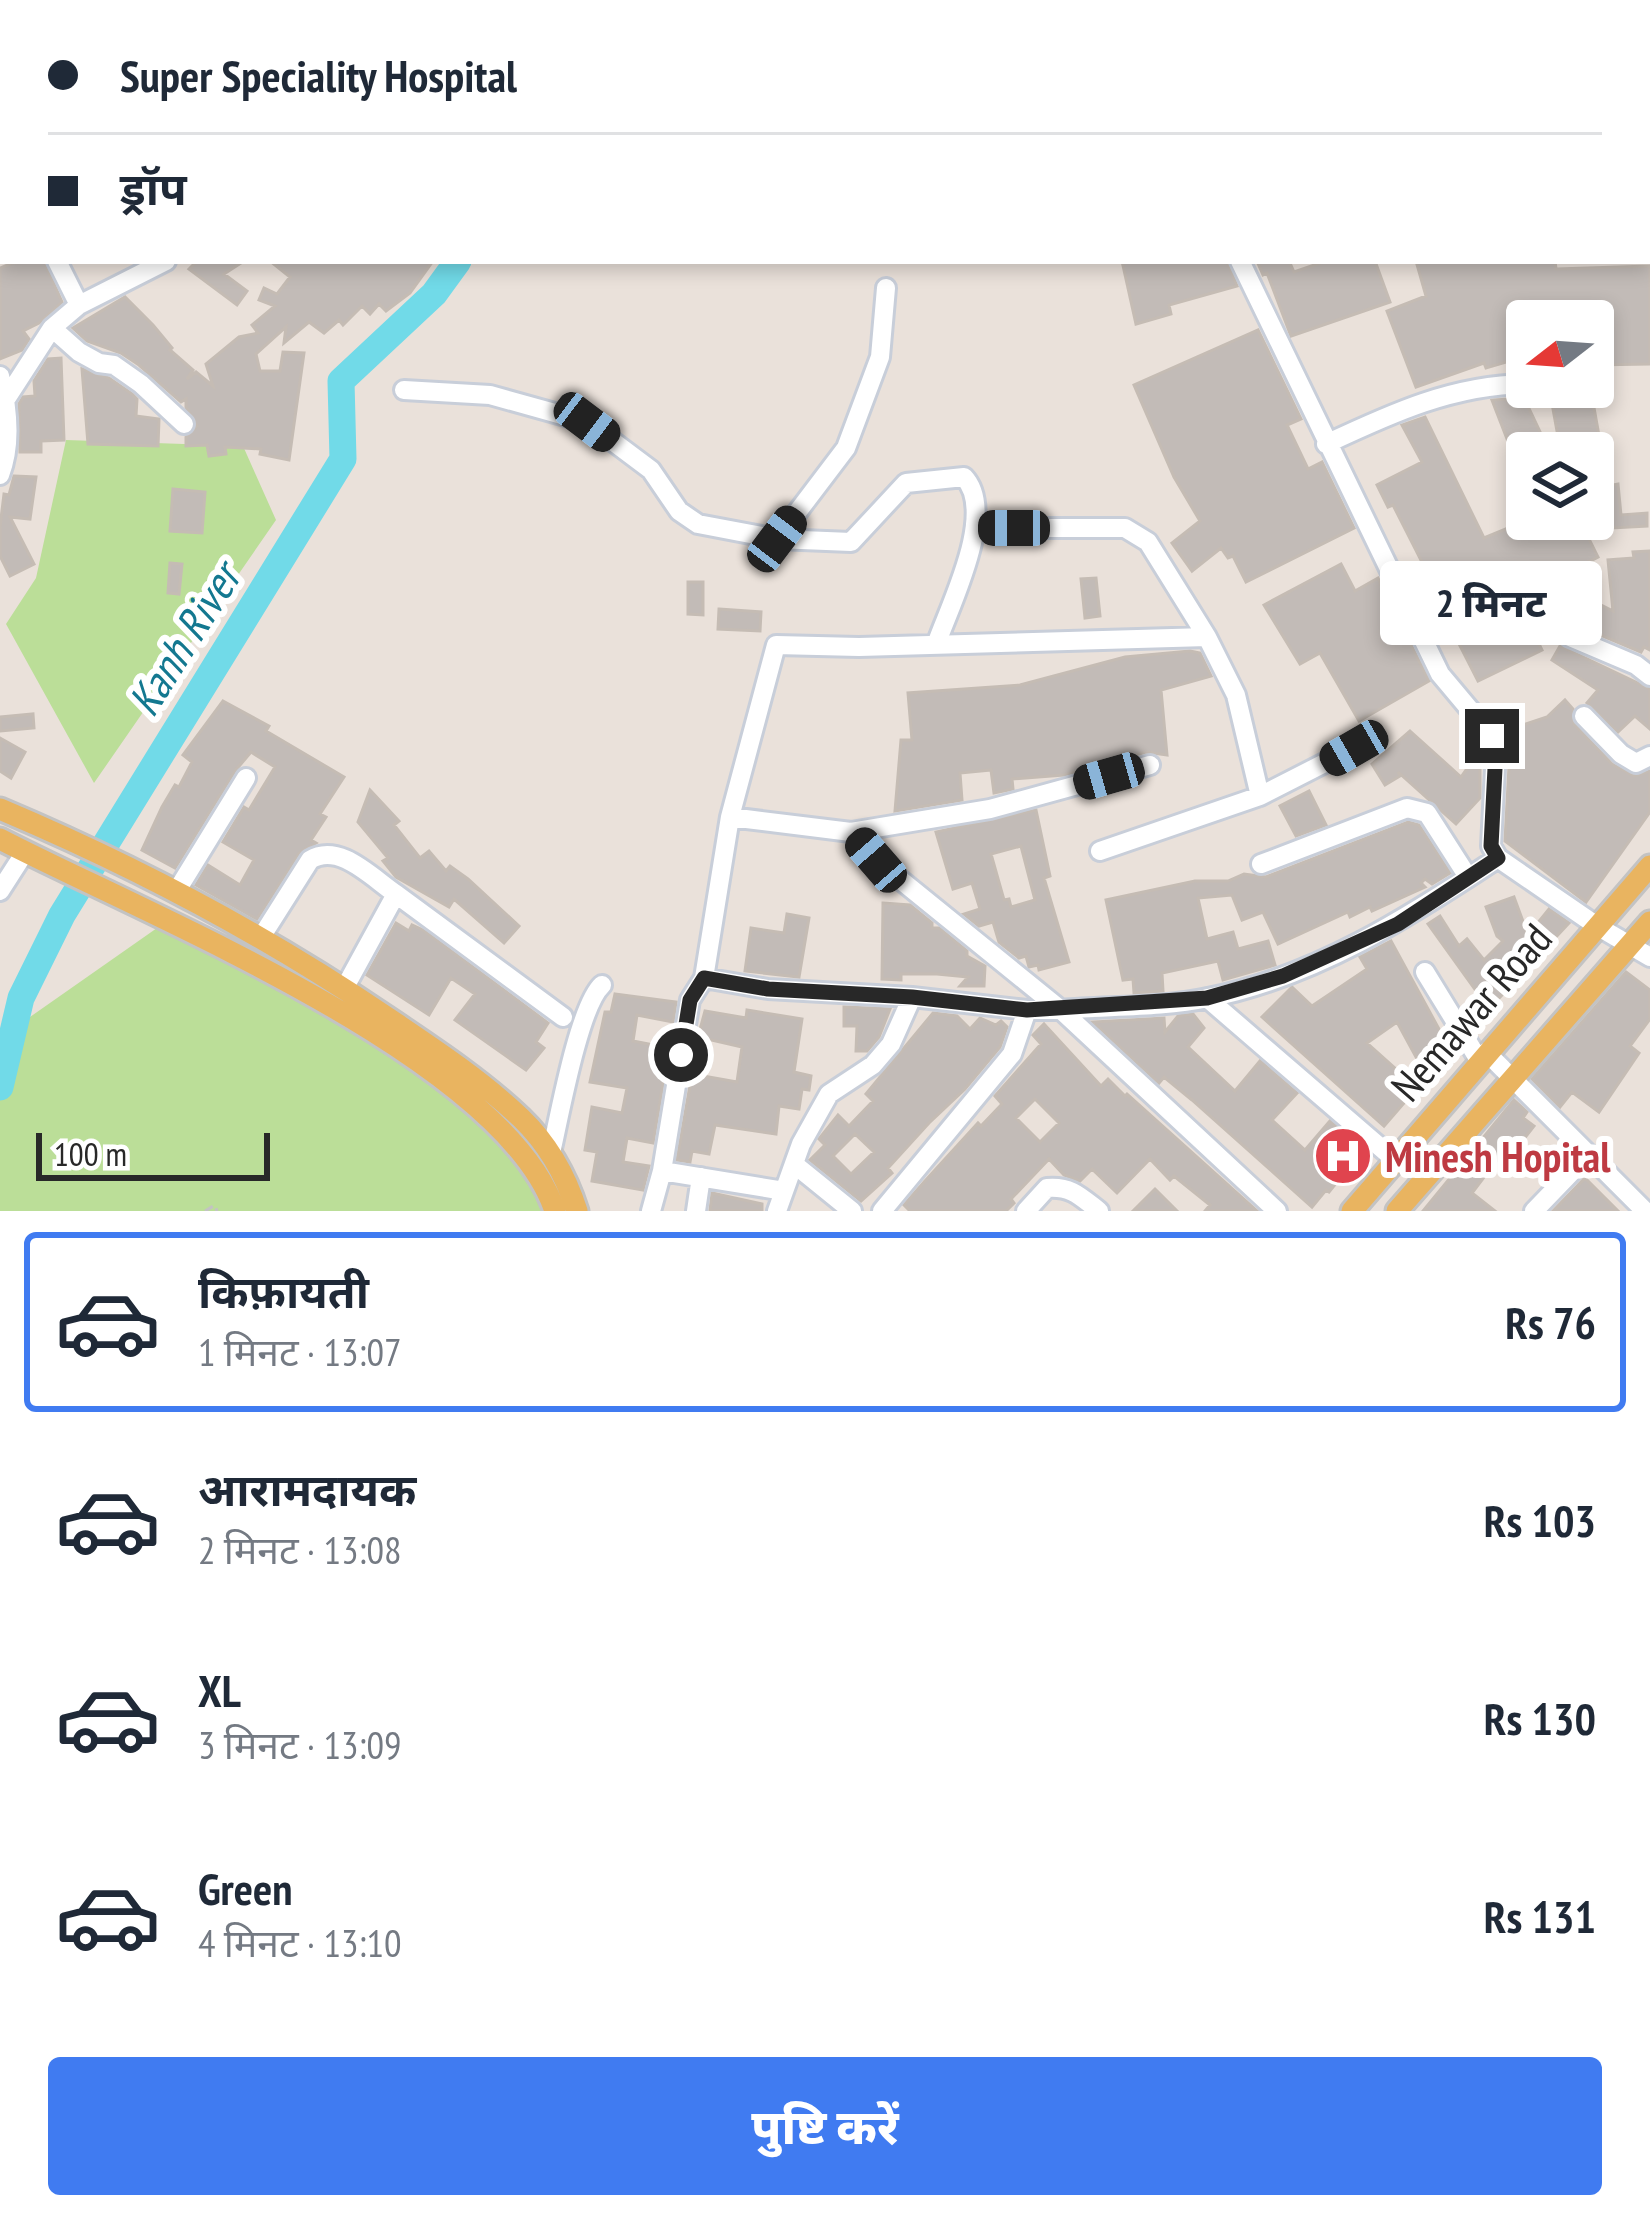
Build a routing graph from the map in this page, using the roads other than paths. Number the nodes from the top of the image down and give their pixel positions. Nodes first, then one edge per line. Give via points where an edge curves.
1 (59, 264) edge
2 (160, 264) edge
3 (1241, 264) edge
4 (886, 288) dead end
5 (80, 305) junction
6 (52, 328) junction
7 (0, 376) edge
8 (1506, 385) edge
9 (404, 390) dead end
10 (6, 399) junction
11 (184, 424) dead end
12 (1326, 444) junction
13 (0, 475) edge
14 (977, 528) junction
15 (777, 539) junction
16 (1207, 637) junction
17 (1570, 637) dead end
18 (937, 642) junction
19 (1650, 676) edge
20 (1584, 716) dead end
21 (1354, 748) dead end
22 (1650, 756) edge
23 (1150, 765) dead end
24 (246, 778) dead end
25 (1260, 796) junction
26 (0, 809) edge
27 (730, 817) junction
28 (851, 832) junction
29 (0, 839) edge
30 (1100, 851) dead end
31 (32, 855) junction
32 (1498, 858) junction
33 (1261, 864) dead end
34 (1650, 866) edge
35 (1468, 878) junction
36 (0, 891) edge
37 (176, 892) junction
38 (396, 894) junction
39 (1650, 922) edge
40 (1597, 926) junction
41 (260, 939) junction
42 (1641, 950) edge
43 (1425, 972) dead end
44 (704, 978) junction
45 (602, 985) dead end
46 (344, 988) junction
47 (912, 997) junction
48 (1207, 998) junction
49 (1027, 1010) junction
50 (1061, 1010) junction
51 (563, 1016) dead end
52 (1482, 1056) junction
53 (1513, 1075) junction
54 (550, 1153) junction
55 (1588, 1155) junction
56 (1395, 1160) junction
57 (794, 1164) junction
58 (662, 1171) junction
59 (701, 1177) junction
60 (784, 1191) junction
61 (555, 1211) edge
62 (577, 1211) edge
63 (652, 1211) edge
64 (696, 1211) edge
65 (776, 1211) edge
66 (852, 1211) edge
67 (882, 1211) edge
68 (1026, 1211) edge
69 (1099, 1211) edge
70 (1277, 1211) edge
71 (1352, 1211) edge
72 (1397, 1211) edge
73 (1534, 1211) edge
74 (1645, 1211) edge

1 - 5 street
2 - 5 street
3 - 12 street
4 - 15 street via 880,357 847,448
5 - 6 street
6 - 10 street
6 - 11 street via 79,352 142,384
7 - 10 street
8 - 12 street via 1412,404
9 - 15 street via 490,395 587,422 651,470 698,524
10 - 13 street via 8,455
12 - 32 street via 1440,674 1492,736 1491,846
14 - 15 street via 964,477 906,484 851,542
14 - 16 street via 1125,529 1148,542
14 - 18 street
16 - 18 street
16 - 25 street via 1236,695
17 - 19 street
18 - 27 street via 776,645
20 - 22 street via 1621,754 1636,763
21 - 25 street
23 - 28 street via 989,809
24 - 37 street
25 - 30 street
26 - 37 main road
27 - 28 street
27 - 44 street
28 - 50 street
29 - 31 main road
31 - 36 street
31 - 61 main road via 332,1006 416,1059 506,1132
32 - 35 street
32 - 40 street
33 - 35 street via 1416,808
34 - 40 main road, Nemawar Road
35 - 48 street via 1340,951
37 - 41 main road
38 - 41 street via 336,853 322,852
38 - 46 street
38 - 51 street
39 - 42 main road
40 - 42 street
40 - 52 main road, Nemawar Road
41 - 46 main road
42 - 53 main road
43 - 52 street
44 - 47 street
44 - 58 street via 690,1000
45 - 54 street via 581,1030
46 - 54 main road via 483,1085
47 - 49 street
47 - 57 street via 891,1044 829,1094
48 - 50 street
48 - 56 street
49 - 50 street
49 - 67 street via 1012,1054
50 - 70 street
52 - 53 street
52 - 56 main road, Nemawar Road
53 - 55 street
53 - 72 main road
54 - 62 main road
55 - 73 street
55 - 74 street
56 - 71 main road, Nemawar Road
57 - 60 street
57 - 66 street
58 - 59 street
58 - 63 street
59 - 60 street
59 - 64 street
60 - 65 street
68 - 69 street via 1047,1188 1059,1187

